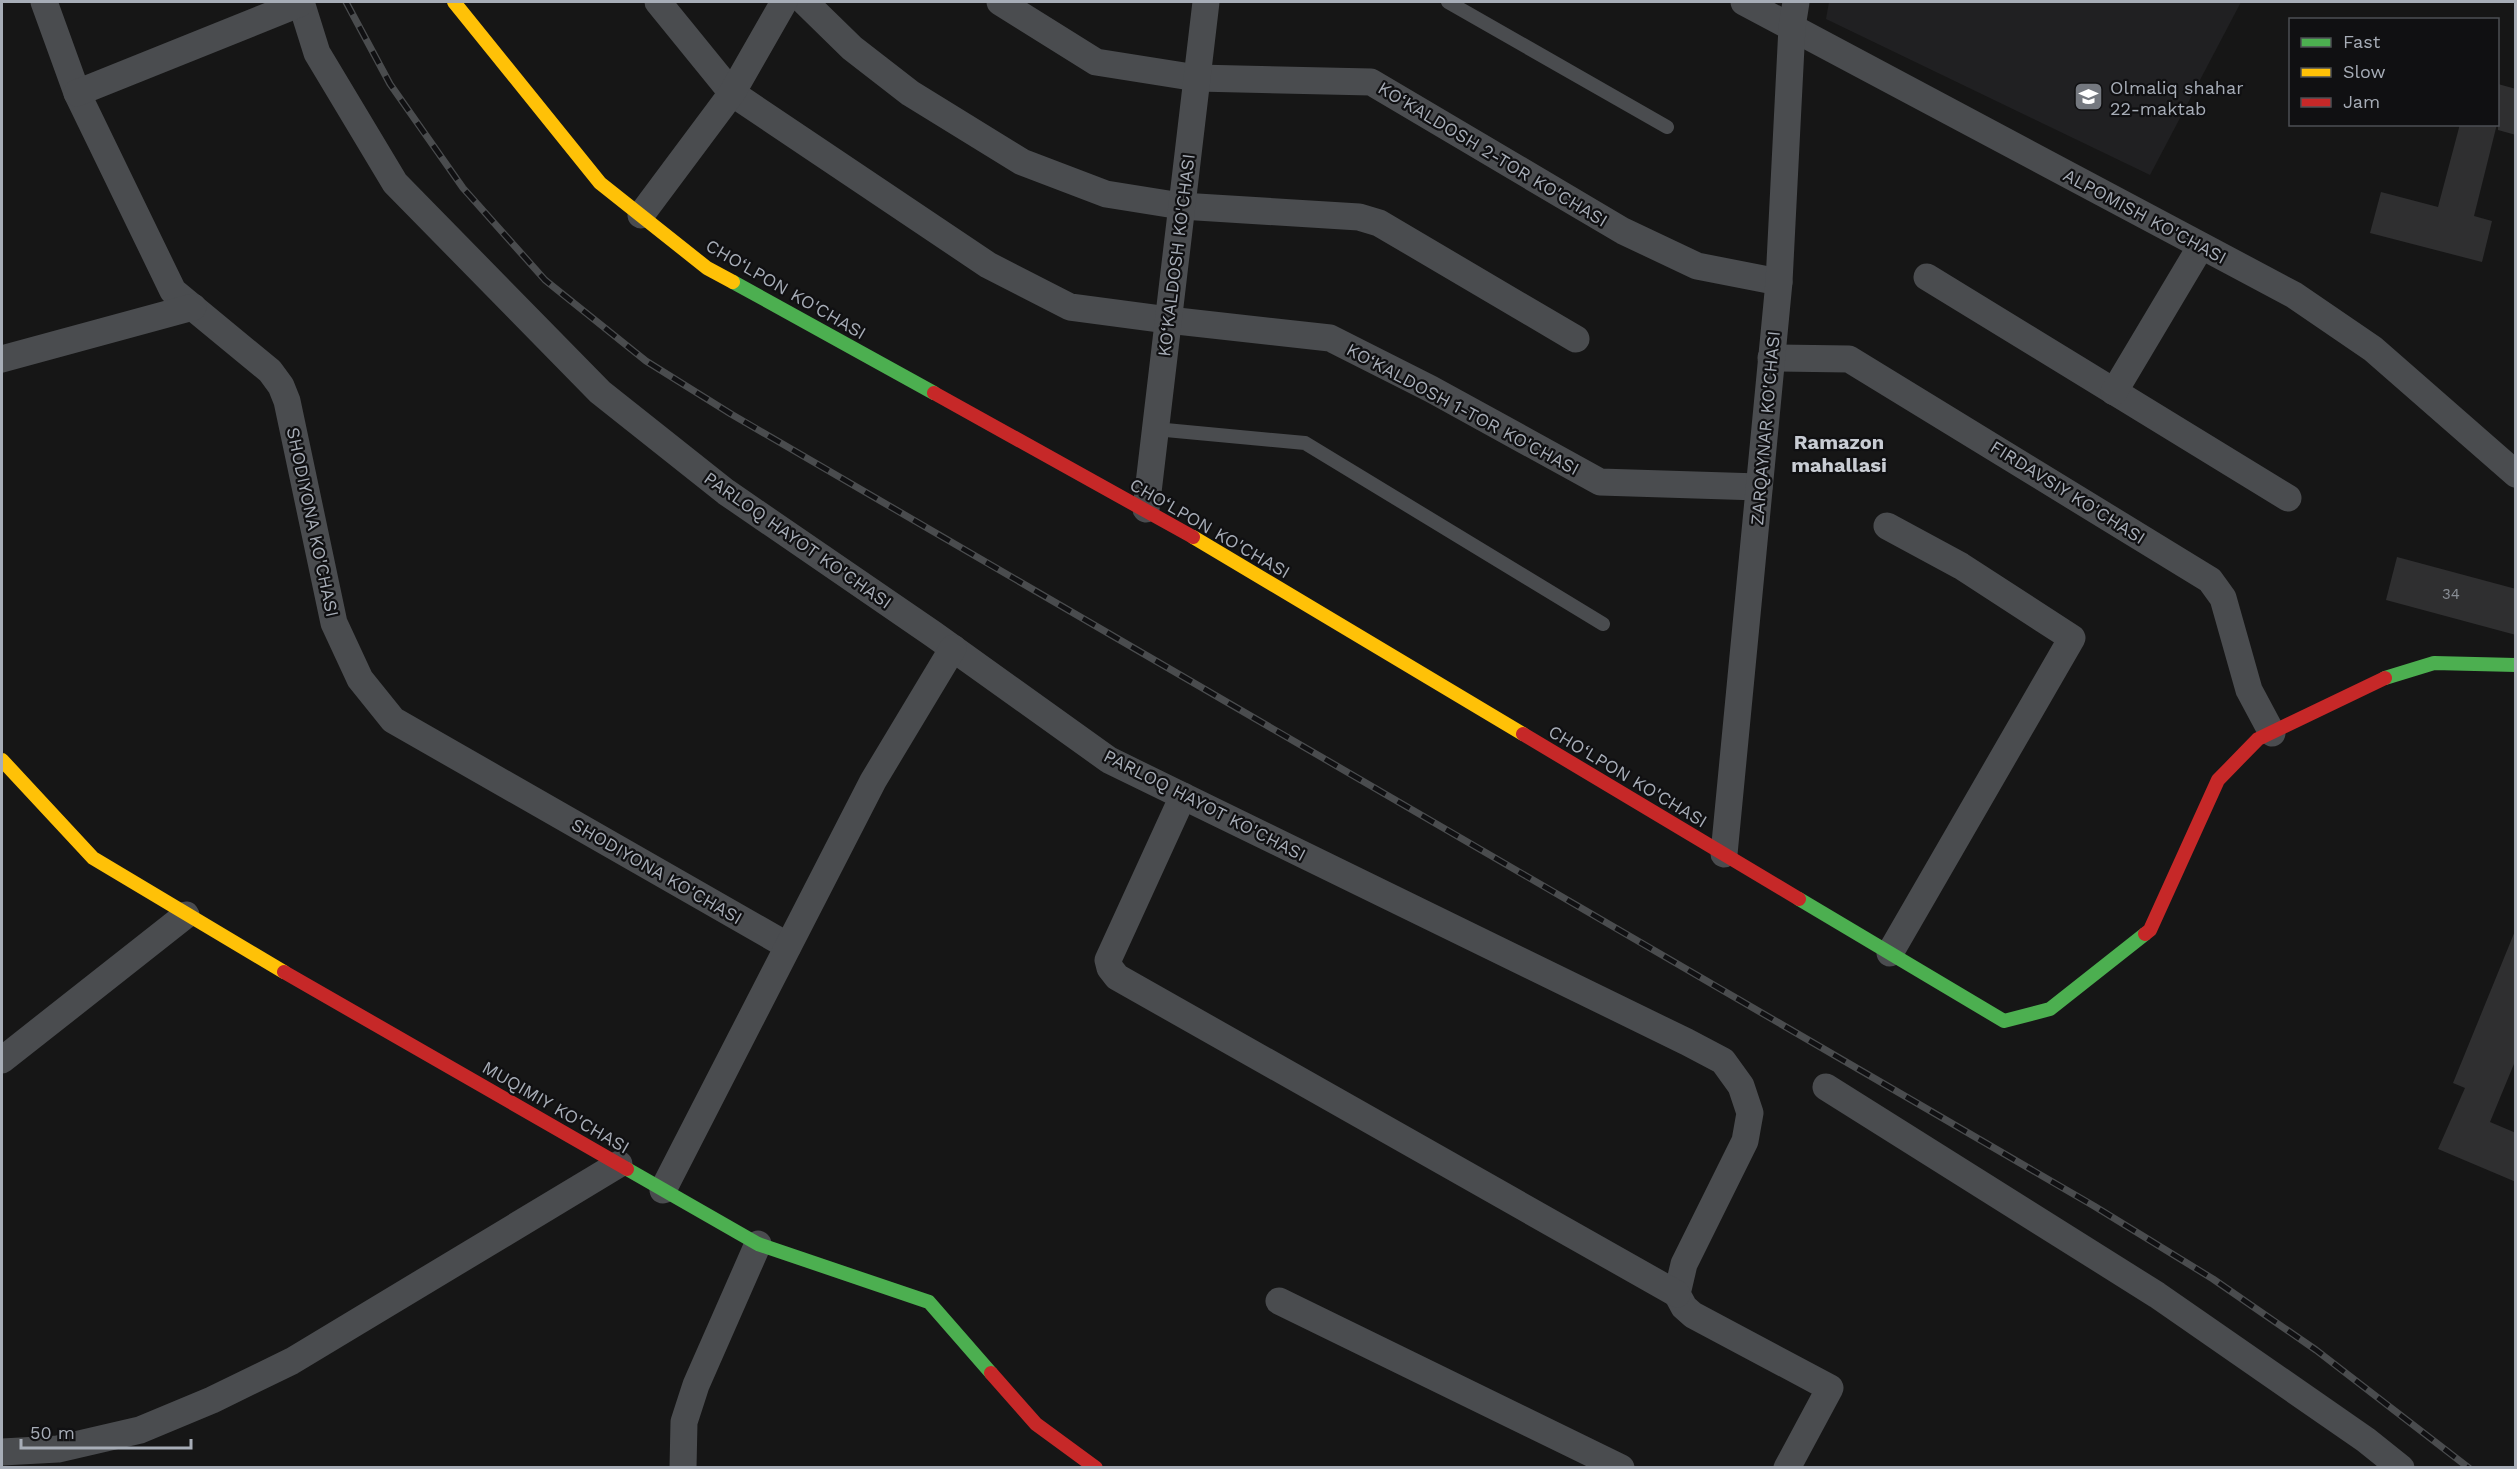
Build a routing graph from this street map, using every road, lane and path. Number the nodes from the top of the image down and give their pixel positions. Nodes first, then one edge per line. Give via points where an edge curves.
1 (44, 2) edge
2 (301, 2) edge
3 (458, 2) edge
4 (658, 2) edge
5 (784, 2) edge
6 (805, 2) edge
7 (1000, 2) edge
8 (1206, 2) edge
9 (1448, 2) edge
10 (1744, 2) edge
11 (1794, 14) edge
12 (1197, 78) junction
13 (77, 93) junction
14 (732, 93) junction
15 (1667, 127) dead end
16 (1181, 206) junction
17 (641, 215) junction
18 (2201, 246) junction
19 (1927, 277) dead end
20 (1779, 282) junction
21 (193, 307) junction
22 (1168, 320) junction
23 (1576, 339) dead end
24 (1771, 358) junction
25 (2, 359) edge
26 (2114, 392) junction
27 (1155, 429) junction
28 (2516, 474) edge
29 (1759, 487) junction
30 (2288, 498) dead end
31 (1146, 509) junction
32 (1887, 526) dead end
33 (1603, 624) dead end
34 (953, 648) junction
35 (2516, 665) edge
36 (2272, 733) junction
37 (2, 760) edge
38 (1183, 796) junction
39 (1724, 854) junction
40 (186, 915) junction
41 (789, 946) junction
42 (1890, 953) junction
43 (2, 1060) edge
44 (1826, 1088) dead end
45 (619, 1164) junction
46 (663, 1190) junction
47 (758, 1244) junction
48 (1677, 1294) junction
49 (1280, 1301) dead end
50 (2, 1452) edge
51 (683, 1467) edge
52 (1096, 1467) edge
53 (1621, 1467) edge
54 (1787, 1467) edge
55 (2401, 1467) edge

1 - 13 street, SHODIYONA KO'CHASI
2 - 13 street
2 - 34 street, PARLOQ HAYOT KO'CHASI via 317,53 395,183 600,392 726,492
3 - 17 street, CHO‘LPON KO'CHASI via 600,183
4 - 14 street, KO‘KALDOSH 1-TOR KO'CHASI
5 - 14 street
6 - 16 street via 852,48 910,93 1022,162 1106,194
7 - 12 street, KO‘KALDOSH 2-TOR KO'CHASI via 1096,62
8 - 12 street, KO‘KALDOSH KO'CHASI
9 - 15 lane
10 - 11 street, ALPOMISH KO'CHASI
11 - 18 street, ALPOMISH KO'CHASI
11 - 20 street, ZARQAYNAR KO'CHASI
12 - 16 street, KO‘KALDOSH KO'CHASI
12 - 20 street, KO‘KALDOSH 2-TOR KO'CHASI via 1371,82 1623,231 1697,266
13 - 21 street, SHODIYONA KO'CHASI via 173,291
14 - 17 street
14 - 22 street, KO‘KALDOSH 1-TOR KO'CHASI via 988,265 1070,307
16 - 22 street, KO‘KALDOSH KO'CHASI
16 - 23 street via 1359,218 1379,223
17 - 31 street, CHO‘LPON KO'CHASI via 706,268
18 - 26 street
18 - 28 street, ALPOMISH KO'CHASI via 2294,295 2373,350
19 - 26 street
20 - 24 street, ZARQAYNAR KO'CHASI
21 - 25 street
21 - 41 street, SHODIYONA KO'CHASI via 270,371 281,386 334,623 360,679 393,720
22 - 27 street, KO‘KALDOSH KO'CHASI
22 - 29 street, KO‘KALDOSH 1-TOR KO'CHASI via 1330,338 1600,482
24 - 29 street, ZARQAYNAR KO'CHASI
24 - 36 street, FIRDAVSIY KO'CHASI via 1849,359 2210,580 2223,598 2249,690
26 - 30 street
27 - 31 street, KO‘KALDOSH KO'CHASI
27 - 33 lane via 1305,443
29 - 39 street, ZARQAYNAR KO'CHASI
31 - 39 street, CHO‘LPON KO'CHASI
32 - 42 street via 1961,566 2072,638
34 - 38 street, PARLOQ HAYOT KO'CHASI via 1109,759
34 - 41 street via 873,781
35 - 36 street via 2434,663 2378,680
36 - 42 street, CHO‘LPON KO'CHASI via 2258,739 2218,780 2150,930 2050,1009 2004,1021
37 - 40 street, MUQIMIY KO'CHASI via 93,858
38 - 48 street via 1108,960 1117,977
38 - 48 street, PARLOQ HAYOT KO'CHASI via 1723,1061 1742,1086 1750,1113 1745,1141 1684,1264
39 - 42 street, CHO‘LPON KO'CHASI
40 - 43 street
40 - 45 street, MUQIMIY KO'CHASI
41 - 46 street
44 - 55 street via 2157,1295
45 - 46 street, MUQIMIY KO'CHASI
45 - 50 street via 292,1361 212,1400 140,1430 58,1449
46 - 47 street, MUQIMIY KO'CHASI
47 - 51 street via 696,1384 684,1422
47 - 52 street, MUQIMIY KO'CHASI via 929,1302 1036,1424
48 - 54 street via 1693,1315 1830,1388
49 - 53 street

